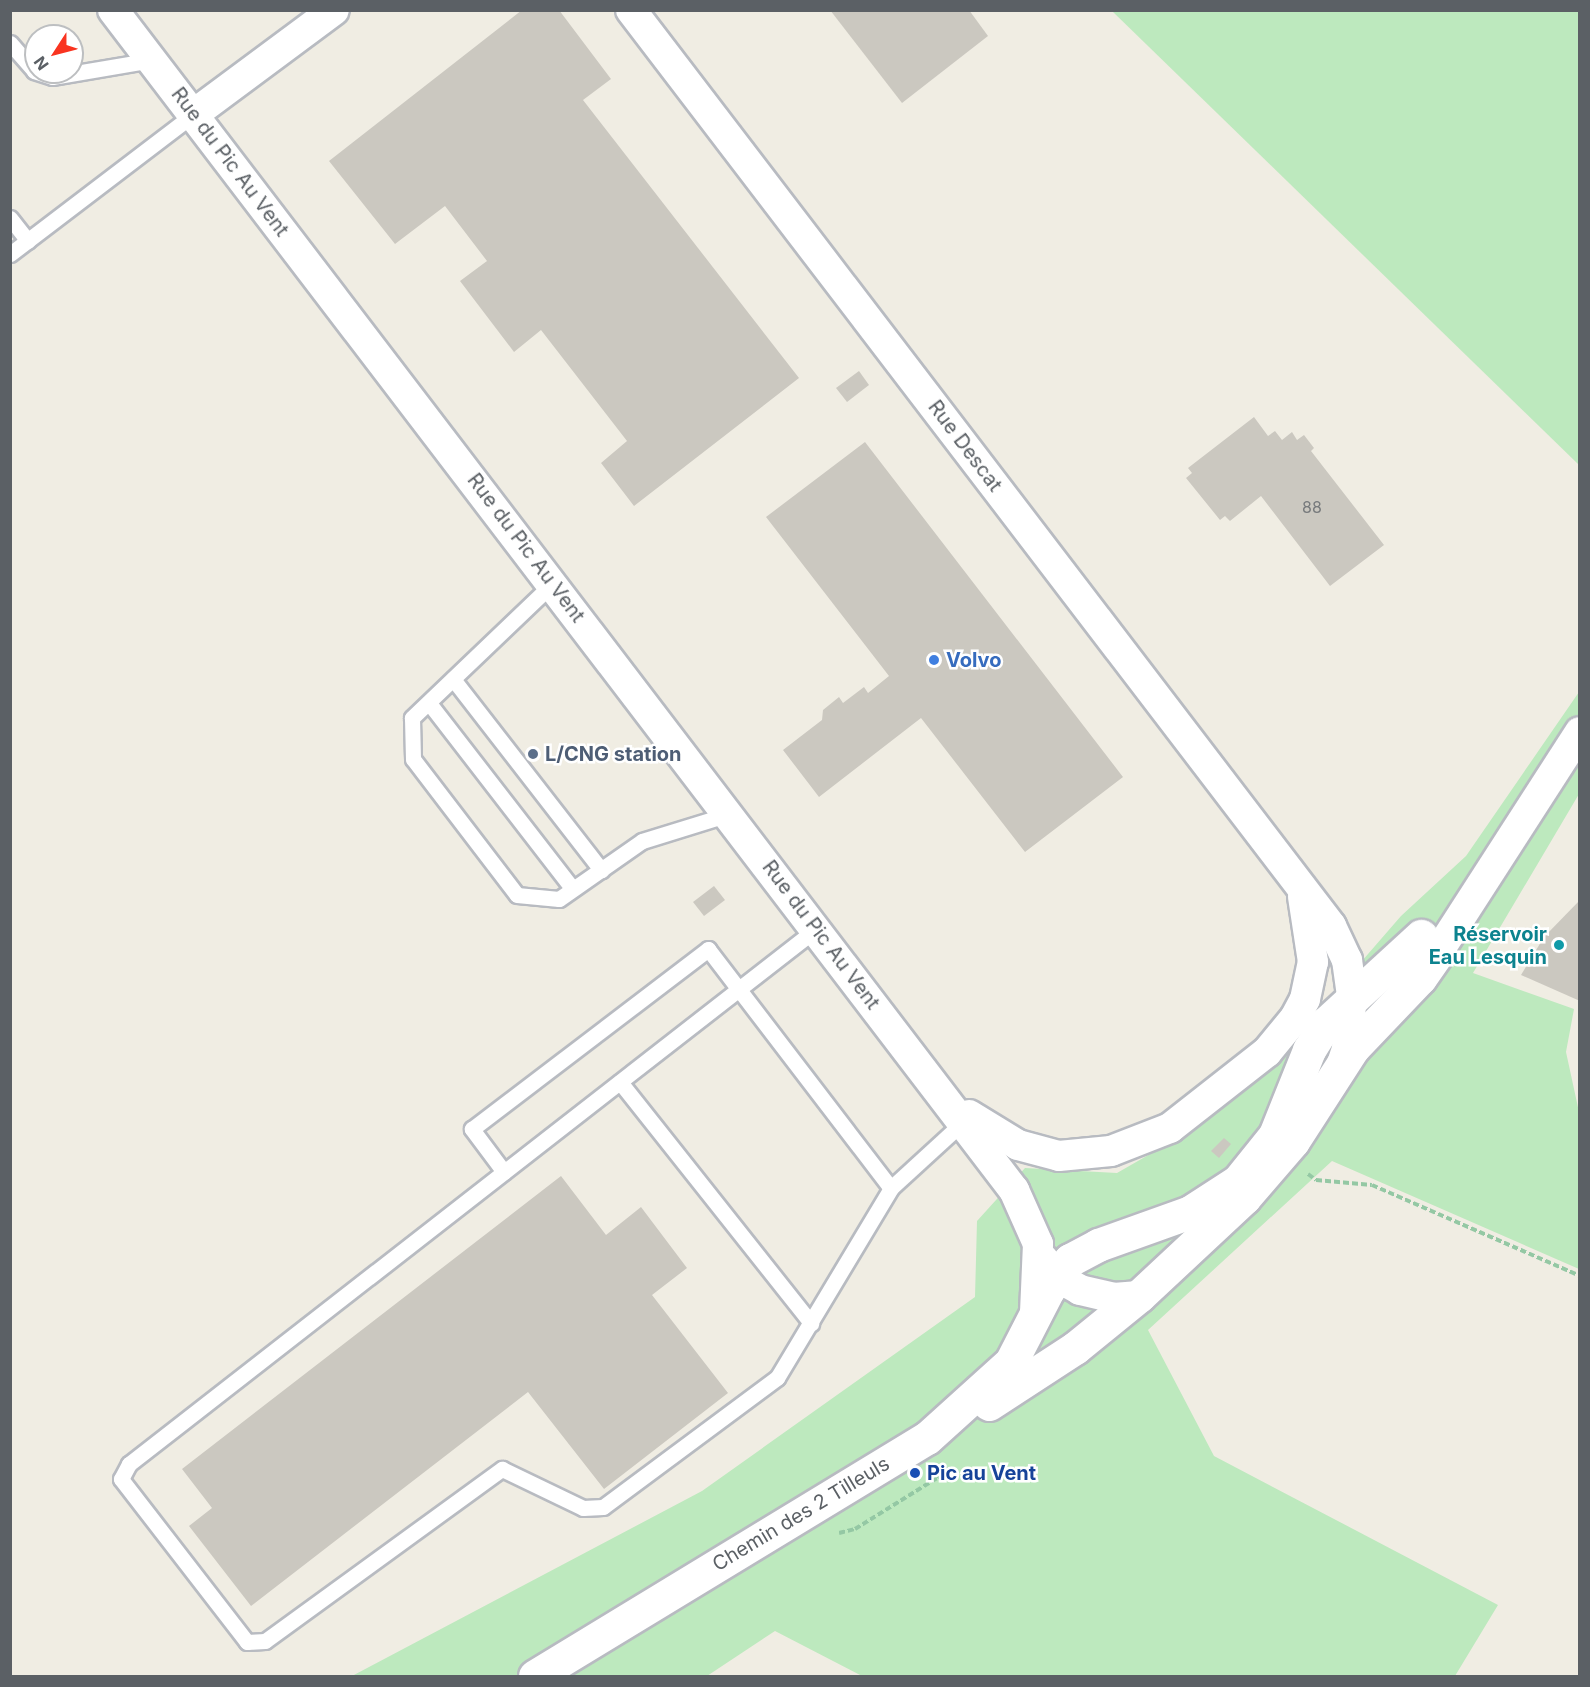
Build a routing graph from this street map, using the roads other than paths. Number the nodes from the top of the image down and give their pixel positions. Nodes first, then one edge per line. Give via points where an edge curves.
1 (113, 10) edge
2 (334, 10) edge
3 (631, 10) edge
4 (10, 43) edge
5 (152, 60) junction
6 (194, 114) junction
7 (10, 218) edge
8 (28, 241) junction
9 (10, 254) edge
10 (552, 584) junction
11 (453, 679) junction
12 (429, 703) junction
13 (1580, 732) edge
14 (729, 814) junction
15 (601, 870) junction
16 (1298, 881) junction
17 (573, 889) junction
18 (816, 929) junction
19 (1430, 943) junction
20 (739, 989) junction
21 (1352, 994) junction
22 (1341, 1066) junction
23 (1243, 1071) joint
24 (620, 1082) junction
25 (937, 1087) junction
26 (963, 1122) junction
27 (504, 1172) junction
28 (891, 1188) junction
29 (1038, 1245) junction
30 (1057, 1277) junction
31 (1139, 1296) junction
32 (1034, 1317) junction
33 (811, 1323) junction
34 (927, 1437) junction
35 (534, 1677) edge

1 - 5 street, Rue du Pic Au Vent
2 - 6 street
3 - 16 street, Rue Descat
4 - 5 lane via 34,71 52,77
5 - 6 street, Rue du Pic Au Vent
6 - 8 lane
6 - 10 street, Rue du Pic Au Vent
7 - 8 lane
8 - 9 lane
10 - 11 lane
10 - 14 street, Rue du Pic Au Vent
11 - 12 lane
11 - 15 lane
12 - 17 lane
12 - 17 lane via 412,718 413,759 517,895 559,898
13 - 19 street
14 - 15 lane via 642,841
14 - 18 street, Rue du Pic Au Vent
15 - 17 lane
16 - 21 street, Rue Descat via 1338,937
16 - 23 street, Rue Descat via 1312,936 1313,962 1305,999 1281,1036
18 - 20 lane
18 - 25 street, Rue du Pic Au Vent
19 - 21 street, Chemin des 2 Tilleuls
19 - 22 street
20 - 24 lane
20 - 27 lane via 708,949 472,1129
20 - 28 lane
21 - 22 street, Rue Descat via 1347,1049
21 - 30 street, Chemin des 2 Tilleuls via 1315,1038 1275,1136 1238,1181 1190,1212 1087,1249
22 - 31 street via 1282,1156 1244,1198
23 - 25 street, Rue du Pic Au Vent via 1170,1128 1087,1156 1045,1154 1018,1145 985,1128
24 - 27 lane
24 - 33 lane
25 - 26 street, Rue du Pic Au Vent
26 - 28 lane
26 - 29 street, Rue du Pic Au Vent via 1017,1195
27 - 33 lane via 129,1464 121,1479 247,1642 265,1641 502,1469 583,1508 603,1507 777,1378
28 - 33 lane
29 - 30 street, Rue du Pic Au Vent via 1045,1265
29 - 32 street, Rue du Pic Au Vent
30 - 31 street via 1101,1296
30 - 32 street, Chemin des 2 Tilleuls
31 - 34 street via 1075,1348 996,1401
32 - 34 street, Chemin des 2 Tilleuls via 1004,1372
34 - 35 street, Chemin des 2 Tilleuls

